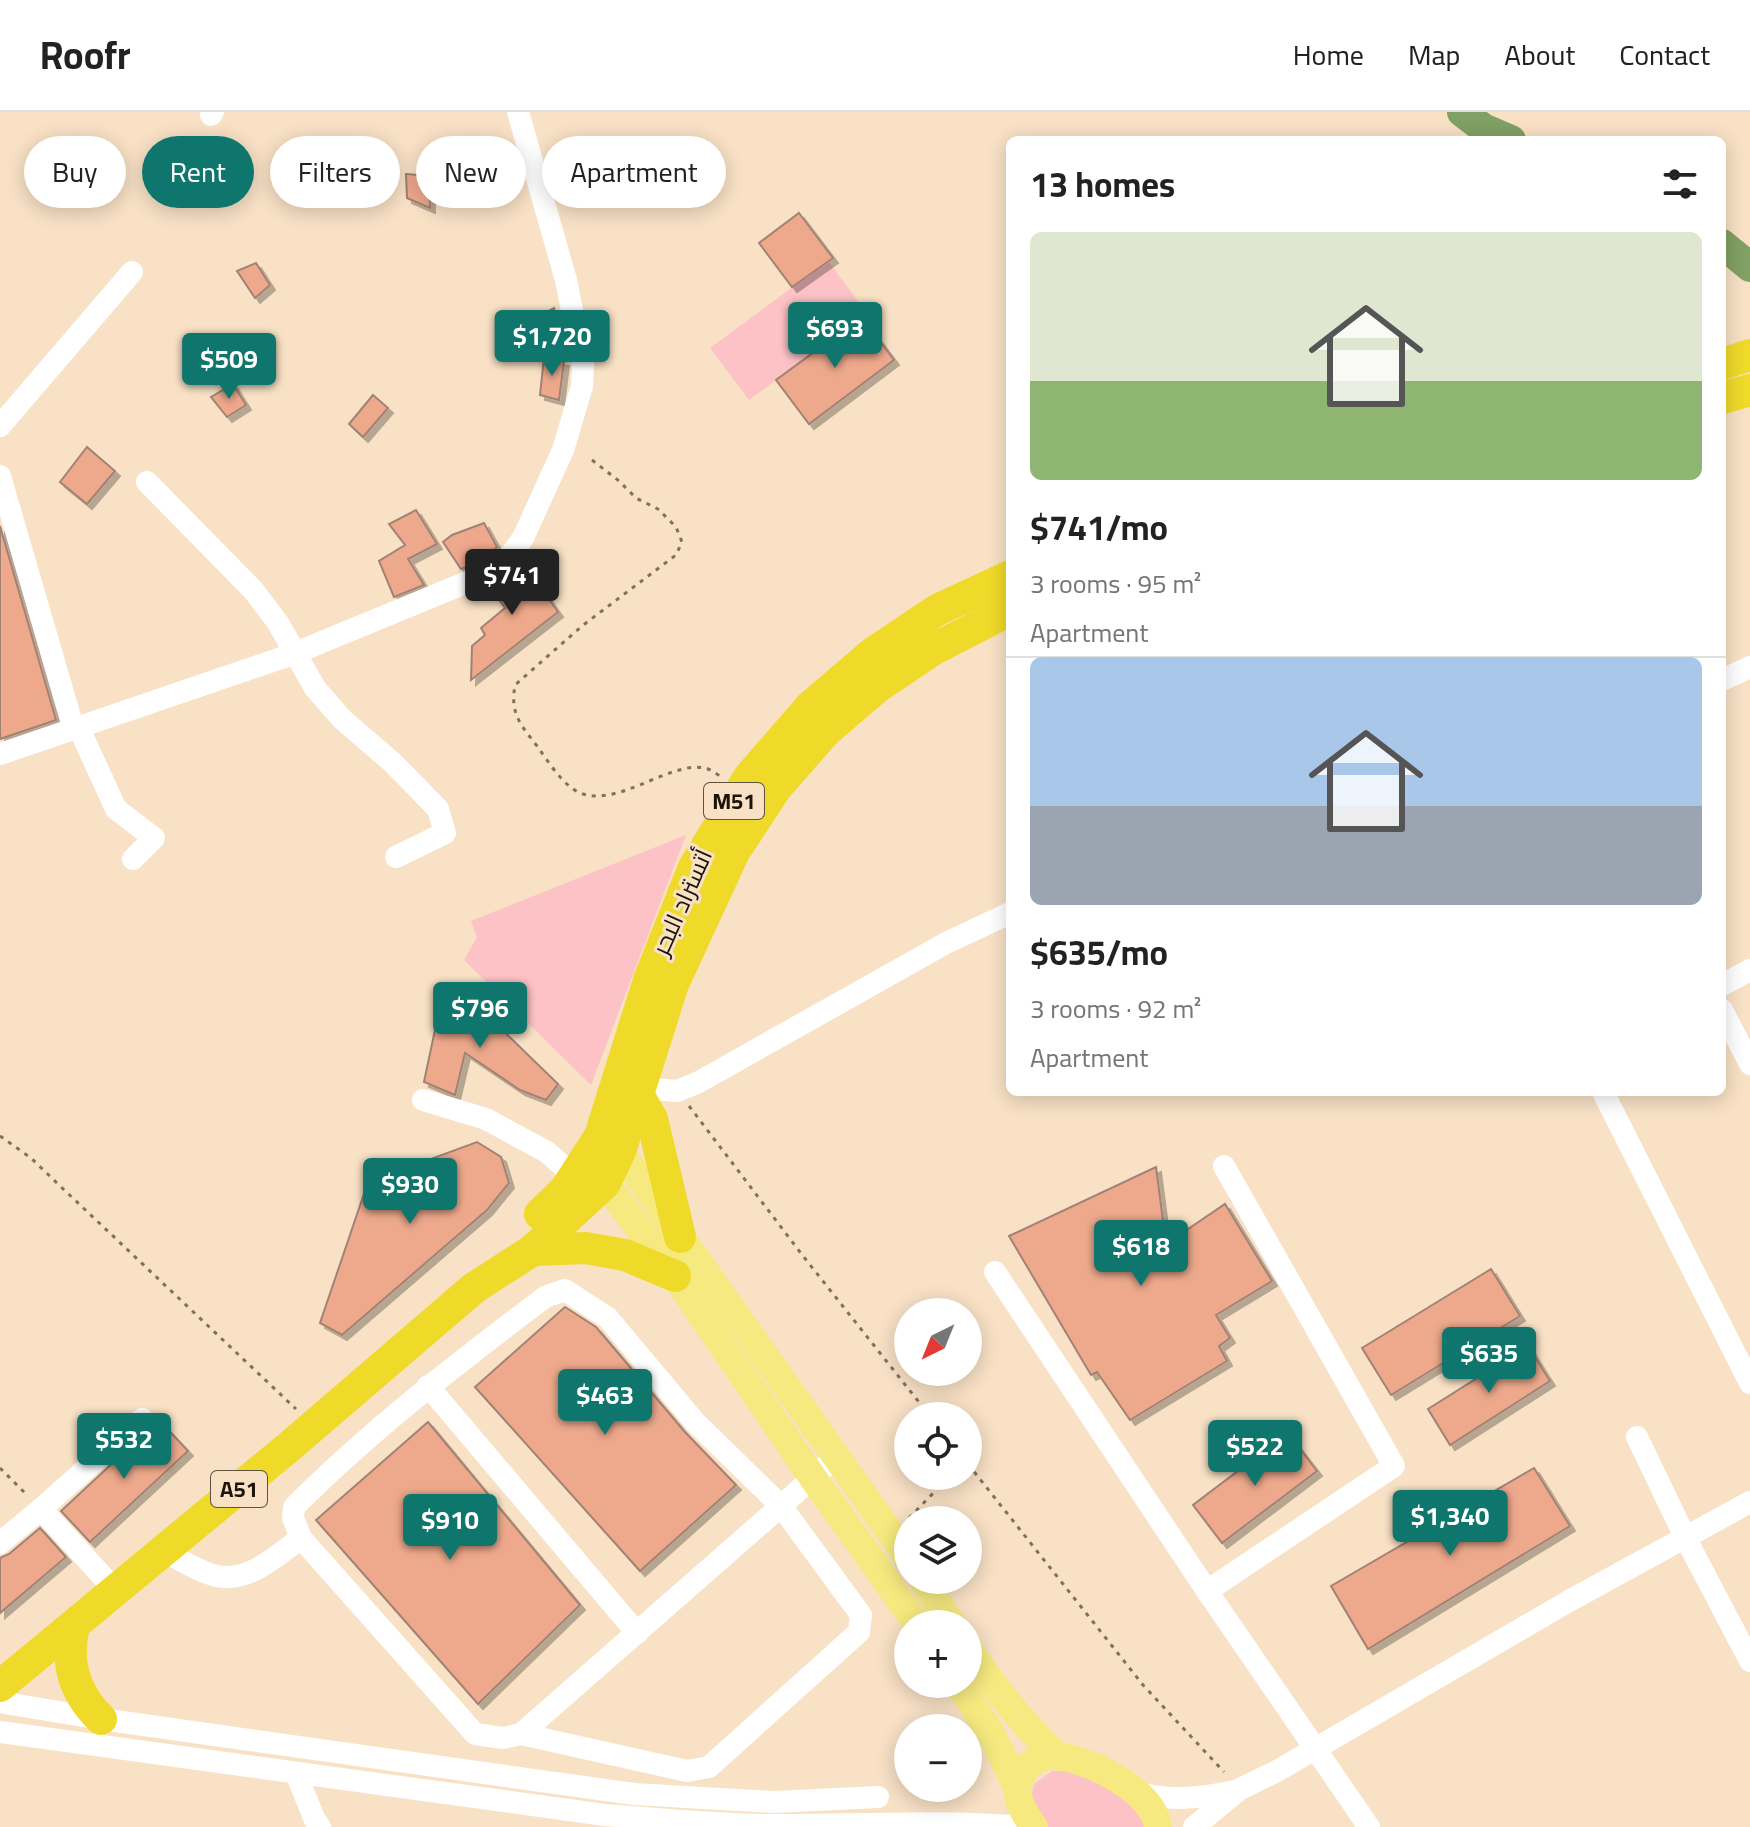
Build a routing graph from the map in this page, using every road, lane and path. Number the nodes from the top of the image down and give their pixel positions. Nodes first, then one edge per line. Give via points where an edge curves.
1 (518, 112) edge
2 (132, 272) dead end
3 (1750, 390) edge
4 (1726, 397) edge
5 (0, 426) edge
6 (592, 460) dead end
7 (0, 476) edge
8 (147, 482) dead end
9 (1006, 578) edge
10 (1006, 612) edge
11 (293, 654) junction
12 (1750, 667) edge
13 (1726, 678) edge
14 (76, 727) junction
15 (0, 754) edge
16 (740, 792) junction
17 (396, 857) dead end
18 (133, 859) dead end
19 (1006, 915) edge
20 (1750, 970) edge
21 (1726, 983) edge
22 (1726, 1018) edge
23 (1750, 1064) edge
24 (677, 1091) junction
25 (640, 1092) junction
26 (1605, 1096) edge
27 (423, 1100) dead end
28 (0, 1136) edge
29 (610, 1144) junction
30 (1224, 1166) dead end
31 (588, 1175) junction
32 (680, 1237) junction
33 (533, 1250) junction
34 (995, 1272) dead end
35 (675, 1276) junction
36 (474, 1288) junction
37 (1750, 1383) edge
38 (428, 1386) junction
39 (919, 1402) edge
40 (142, 1419) dead end
41 (314, 1426) junction
42 (1637, 1437) dead end
43 (837, 1456) junction
44 (0, 1468) edge
45 (813, 1478) junction
46 (982, 1482) edge
47 (1750, 1502) edge
48 (781, 1506) junction
49 (41, 1509) junction
50 (894, 1537) edge
51 (1685, 1537) junction
52 (301, 1538) junction
53 (0, 1543) edge
54 (164, 1551) junction
55 (116, 1591) junction
56 (1207, 1591) junction
57 (907, 1610) edge
58 (74, 1626) junction
59 (637, 1633) junction
60 (1750, 1661) edge
61 (982, 1669) edge
62 (0, 1686) edge
63 (968, 1698) edge
64 (0, 1702) edge
65 (101, 1719) junction
66 (0, 1732) edge
67 (521, 1734) junction
68 (1314, 1749) junction
69 (1056, 1755) junction
70 (296, 1773) junction
71 (1018, 1789) junction
72 (1240, 1789) junction
73 (1136, 1792) junction
74 (878, 1797) dead end
75 (320, 1827) edge
76 (1024, 1827) edge
77 (1034, 1827) edge
78 (1158, 1827) edge
79 (1194, 1827) edge
80 (1369, 1827) edge

1 - 11 street via 566,280 583,366 563,450 523,538 496,568
2 - 5 street
3 - 4 highway
6 - 16 path via 636,498 658,509 682,542 676,555 515,685 515,715 552,766 574,789 588,795 603,796 685,769 704,768
7 - 14 street
8 - 11 street via 254,591
9 - 16 highway, أتستراد البحر / M51 via 937,610 873,653 810,707
10 - 25 highway, أتستراد البحر / M51 via 934,649 876,688 826,731 776,788 734,852 705,911 673,984
11 - 14 street
11 - 17 street via 342,719 438,809 445,833
12 - 13 street
14 - 15 street
14 - 18 street via 116,809 154,838
16 - 29 highway, أتستراد البحر / M51 via 694,867 649,980
19 - 24 street
20 - 21 street
22 - 23 street
24 - 25 street
24 - 39 path
25 - 29 highway, أتستراد البحر / M51
25 - 32 highway via 652,1119
26 - 37 street
27 - 31 street via 486,1119
28 - 41 path via 31,1158
29 - 31 highway, A51
29 - 32 main road
30 - 56 street via 1394,1466
31 - 33 highway, A51
31 - 35 main road
31 - 36 highway, A51 via 518,1236
32 - 43 main road
33 - 35 highway via 586,1248 625,1255
33 - 36 highway, A51
34 - 56 street
35 - 45 main road
36 - 41 highway, A51
38 - 48 street via 545,1297 565,1290 608,1318 695,1422
38 - 52 street via 294,1507
38 - 59 street
40 - 49 street
41 - 54 highway, A51
42 - 51 street
43 - 45 street
43 - 50 main road
44 - 49 path
45 - 48 street
45 - 57 main road
46 - 72 path via 1143,1685
47 - 51 street
48 - 59 street
48 - 67 street via 861,1615 859,1632 709,1767 687,1771
49 - 53 street
49 - 55 street
51 - 60 street
51 - 68 street
52 - 54 street via 261,1567 233,1578 211,1575
52 - 67 street via 475,1734
54 - 55 highway, A51
55 - 58 highway, A51
56 - 68 street
58 - 62 highway, A51
58 - 65 highway via 71,1669 81,1697
59 - 67 street
61 - 69 main road via 1029,1730
63 - 71 main road
64 - 65 street
65 - 74 street via 634,1794 774,1802
66 - 70 street
68 - 72 street
68 - 80 street
69 - 71 main road via 1033,1762
69 - 73 main road via 1105,1772
70 - 75 street
70 - 76 street via 685,1822
71 - 77 main road
72 - 73 street via 1183,1799
72 - 79 street
73 - 78 main road via 1154,1812

